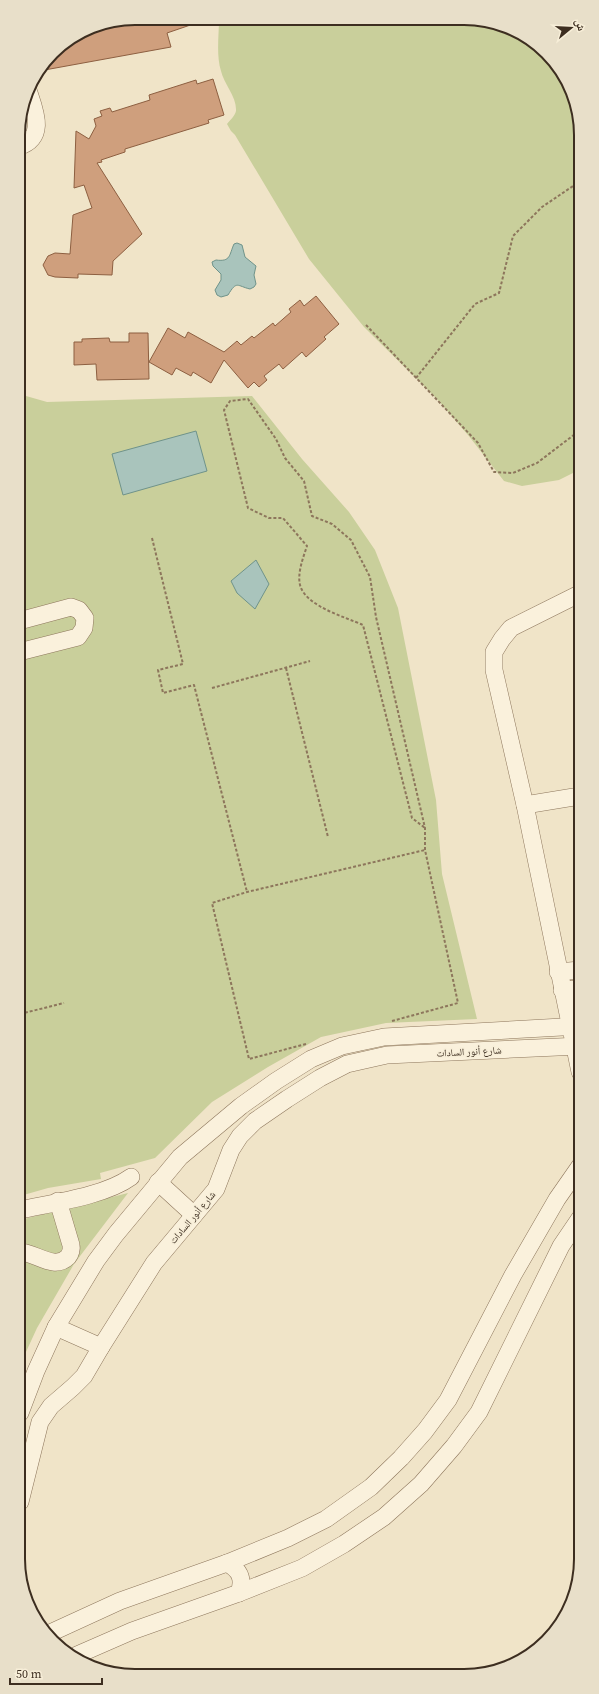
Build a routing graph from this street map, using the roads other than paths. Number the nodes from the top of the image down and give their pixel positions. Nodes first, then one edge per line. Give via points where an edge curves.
1 (31, 100) edge
2 (25, 144) edge
3 (574, 596) edge
4 (25, 619) edge
5 (25, 650) edge
6 (574, 797) edge
7 (525, 805) junction
8 (574, 971) edge
9 (558, 972) junction
10 (574, 989) edge
11 (562, 990) junction
12 (574, 1024) edge
13 (574, 1027) edge
14 (574, 1046) edge
15 (574, 1174) edge
16 (131, 1177) dead end
17 (158, 1182) junction
18 (58, 1201) junction
19 (25, 1209) edge
20 (194, 1215) junction
21 (574, 1227) edge
22 (537, 1233) junction
23 (561, 1246) junction
24 (25, 1253) edge
25 (56, 1327) junction
26 (101, 1347) junction
27 (25, 1400) edge
28 (25, 1482) edge
29 (227, 1563) junction
30 (240, 1593) junction
31 (53, 1632) edge
32 (80, 1654) edge

1 - 2 street via 37,127 32,138
3 - 7 street via 511,628 494,652 494,670
4 - 5 street via 71,607 79,610 85,623 78,637
6 - 7 street
7 - 9 street
8 - 9 street
9 - 11 street
10 - 11 street
11 - 12 street
13 - 17 street, شارع أنور السادات via 384,1037 342,1046 311,1059 241,1106 180,1157
14 - 20 street, شارع أنور السادات via 387,1055 347,1064 286,1099 255,1121 240,1136 231,1150 216,1188
15 - 22 street
16 - 18 street via 114,1187
17 - 20 street
17 - 25 street, شارع أنور السادات via 96,1261
18 - 19 street
18 - 24 street via 71,1245 70,1255 53,1262
20 - 26 street, شارع أنور السادات via 154,1263
21 - 23 street
22 - 23 street via 546,1244
22 - 29 street via 491,1313 448,1400 401,1458 371,1487 326,1519
23 - 30 street via 479,1412 421,1484 384,1517 344,1544 302,1568
25 - 26 street
25 - 27 street, شارع أنور السادات
26 - 28 street, شارع أنور السادات via 84,1376 50,1406 40,1422
29 - 30 street via 238,1571 241,1577
29 - 31 street via 120,1601
30 - 32 street via 132,1631

